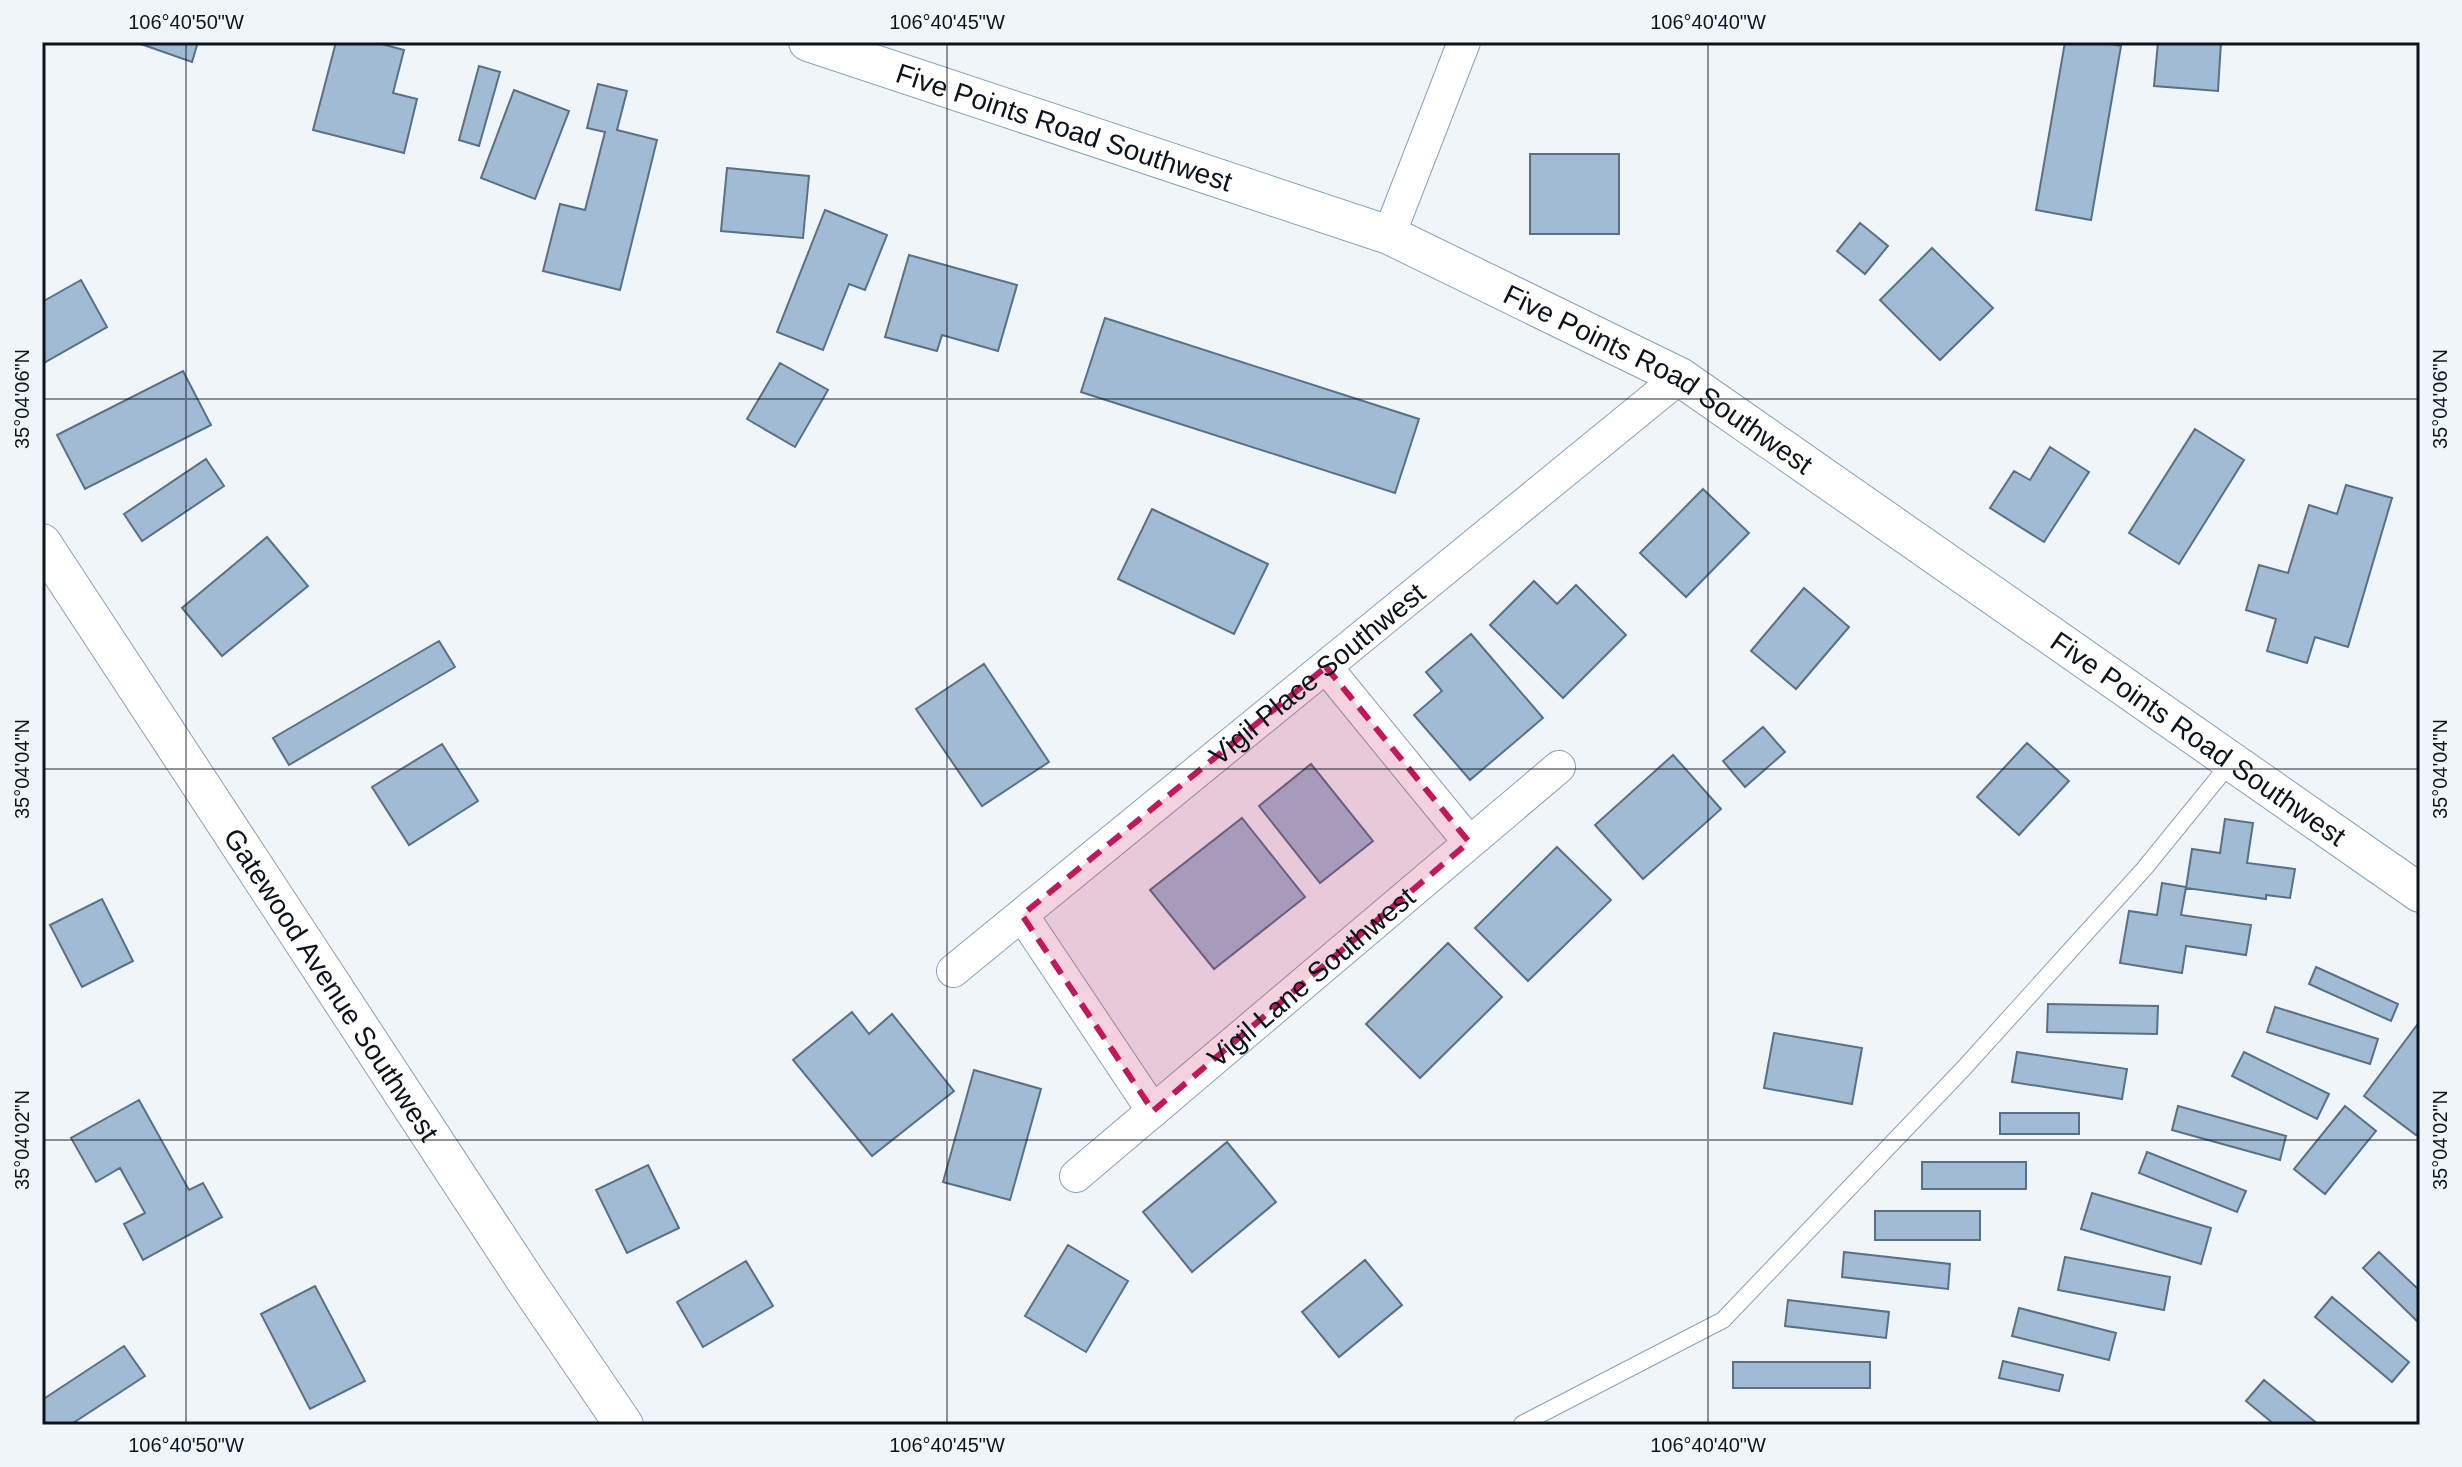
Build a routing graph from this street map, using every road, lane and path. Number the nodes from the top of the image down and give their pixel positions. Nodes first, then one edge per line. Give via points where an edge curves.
1 (808, 42) edge
2 (1464, 42) edge
3 (1389, 235) junction
4 (1680, 377) junction
5 (42, 543) edge
6 (1326, 667) junction
7 (2232, 761) junction
8 (1559, 767) dead end
9 (1469, 842) junction
10 (2420, 893) edge
11 (1022, 915) junction
12 (953, 971) dead end
13 (1153, 1111) junction
14 (1076, 1176) dead end
15 (1522, 1424) edge
16 (624, 1425) edge

1 - 3 street, Five Points Road Southwest
2 - 3 street
3 - 4 street, Five Points Road Southwest
4 - 6 street, Vigil Place Southwest
4 - 7 street, Five Points Road Southwest
5 - 16 street, Gatewood Avenue Southwest
6 - 9 street
6 - 11 street, Vigil Place Southwest
7 - 10 street, Five Points Road Southwest
7 - 15 lane via 2144,869 1963,1069 1723,1320
8 - 9 street, Vigil Lane Southwest
9 - 13 street, Vigil Lane Southwest
11 - 12 street, Vigil Place Southwest
11 - 13 street
13 - 14 street, Vigil Lane Southwest

